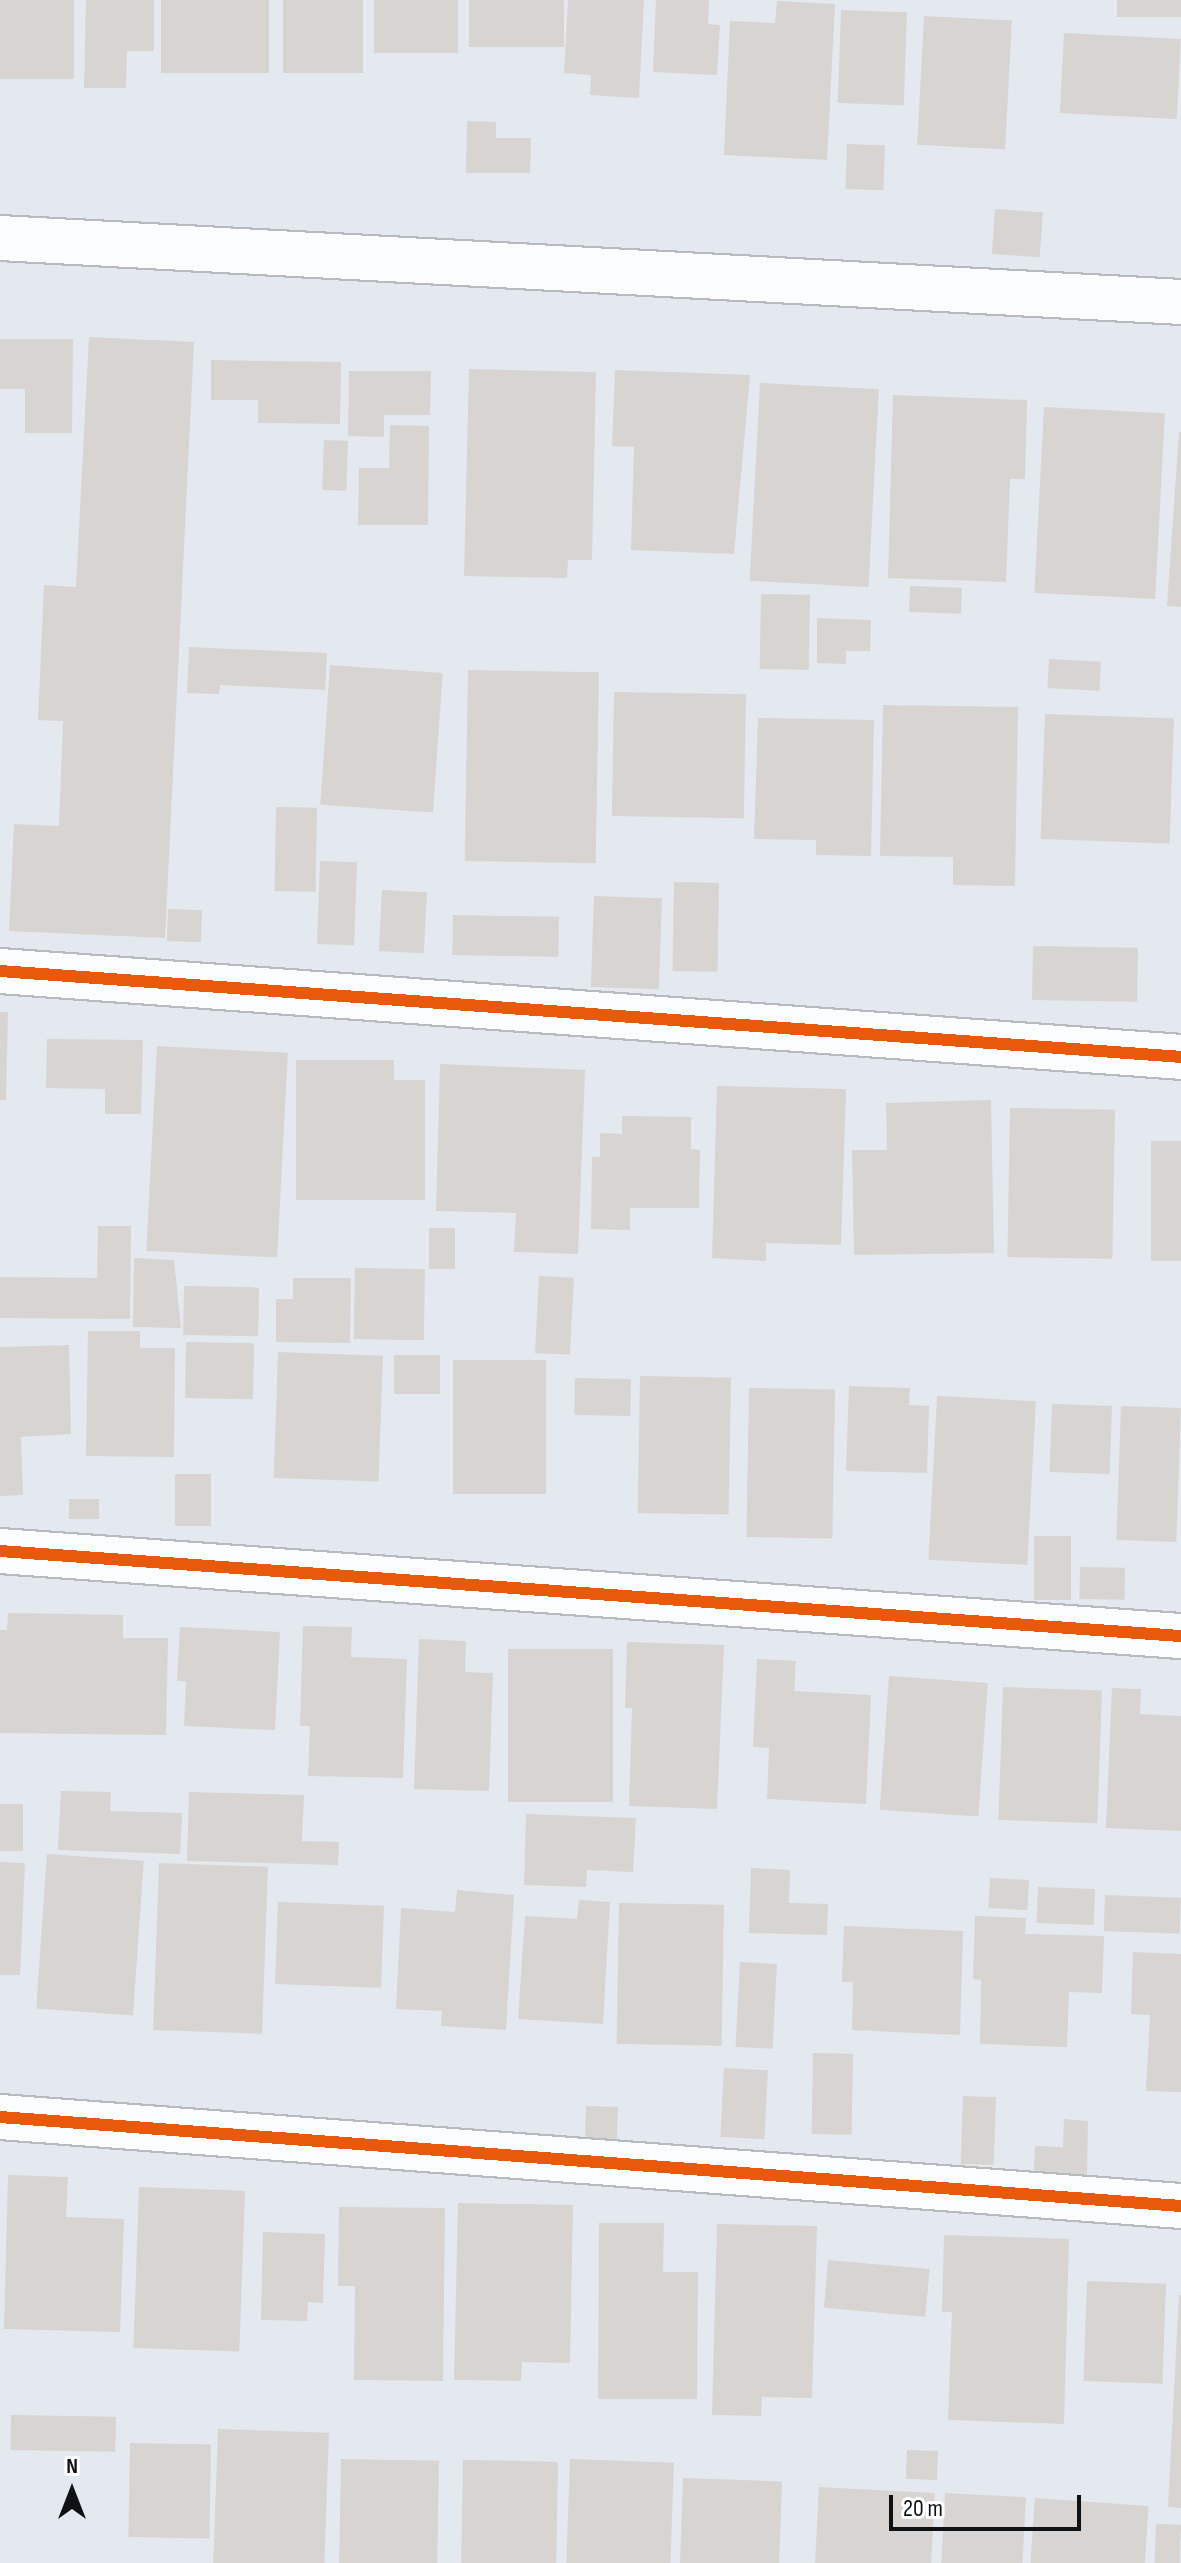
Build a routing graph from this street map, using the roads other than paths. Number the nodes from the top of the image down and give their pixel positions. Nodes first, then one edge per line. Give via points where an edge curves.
1 (0, 238) edge
2 (1181, 302) edge
3 (0, 971) edge
4 (1181, 1057) edge
5 (0, 1551) edge
6 (1181, 1636) edge
7 (0, 2117) edge
8 (1181, 2206) edge

1 - 2 street
3 - 4 street
5 - 6 street
7 - 8 street

